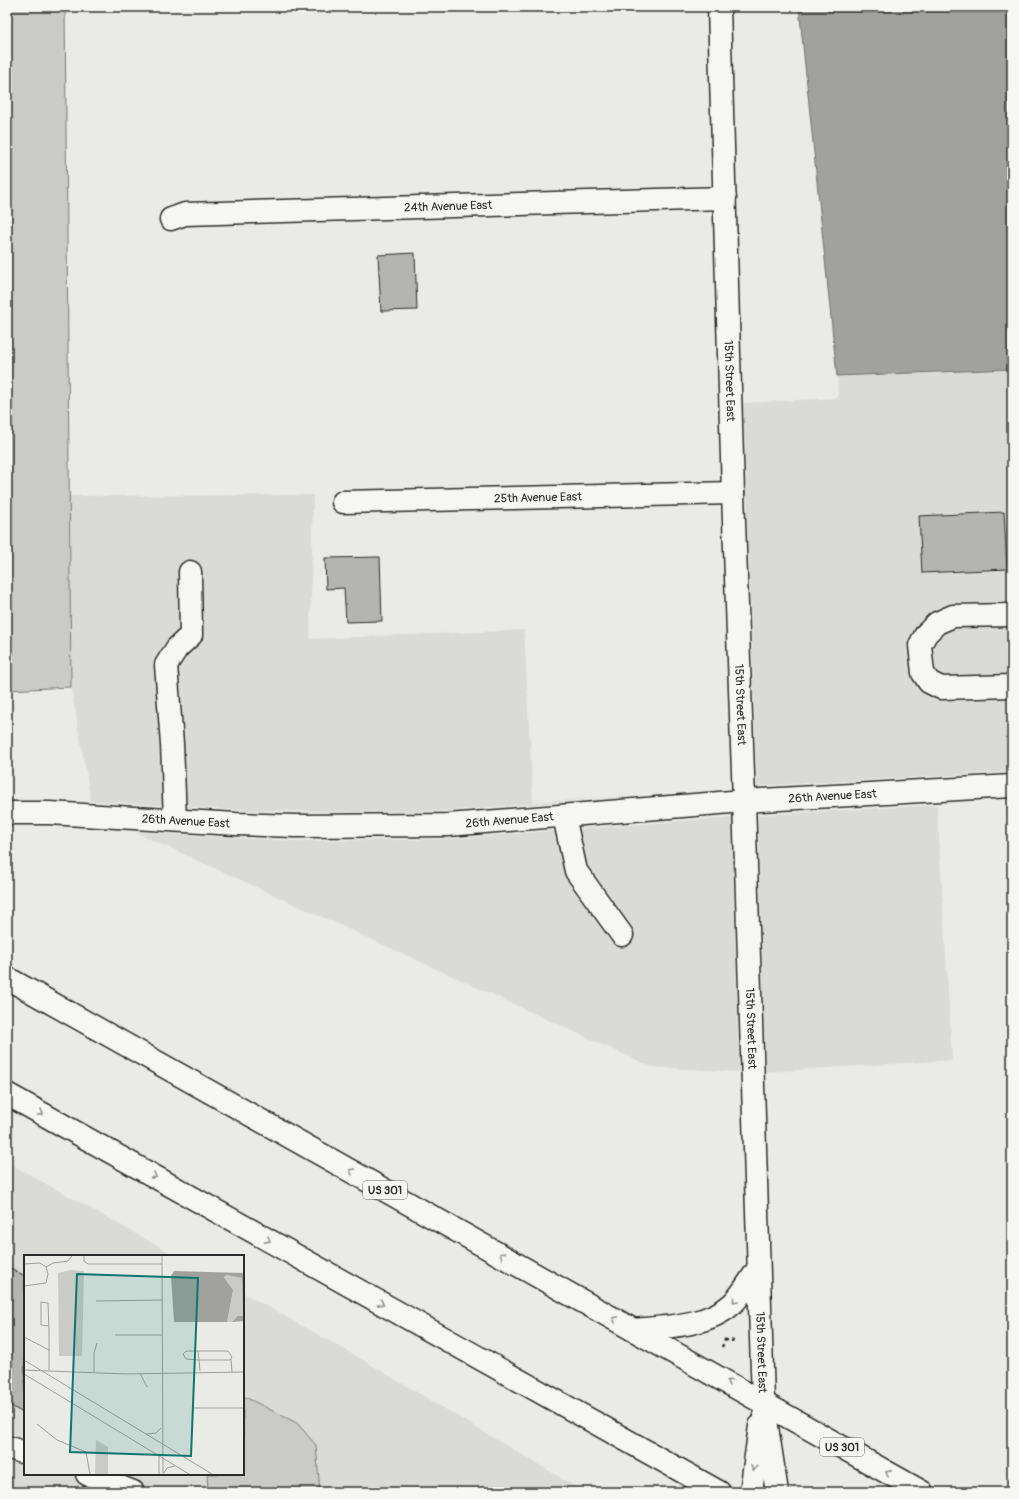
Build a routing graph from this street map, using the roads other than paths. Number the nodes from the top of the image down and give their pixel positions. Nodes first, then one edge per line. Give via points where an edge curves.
1 (719, 7) edge
2 (726, 198) junction
3 (171, 219) dead end
4 (733, 493) junction
5 (343, 502) dead end
6 (190, 572) dead end
7 (1012, 614) edge
8 (1012, 686) edge
9 (1012, 786) edge
10 (744, 801) junction
11 (7, 813) edge
12 (564, 816) junction
13 (175, 820) junction
14 (622, 935) dead end
15 (7, 978) edge
16 (7, 1094) edge
17 (758, 1269) junction
18 (634, 1330) junction
19 (763, 1401) junction
20 (7, 1447) edge
21 (24, 1453) edge
22 (90, 1475) edge
23 (133, 1492) edge
24 (719, 1492) edge
25 (751, 1492) edge
26 (777, 1492) edge
27 (922, 1492) edge

1 - 2 main road, 15th Street East
2 - 3 main road, 24th Avenue East via 185,214
2 - 4 main road, 15th Street East
4 - 5 main road, 25th Avenue East
4 - 10 main road, 15th Street East
6 - 13 main road via 191,635 177,648 166,665
7 - 8 main road via 953,616 937,623 920,645 923,673 929,682 941,688
9 - 10 main road, 26th Avenue East
10 - 12 main road, 26th Avenue East
10 - 17 main road, 15th Street East
11 - 13 main road, 26th Avenue East
12 - 13 main road, 26th Avenue East via 448,825 359,826 288,826
12 - 14 main road via 576,871
18 -> 15 main road, US 301
16 -> 24 main road
17 -> 18 main road via 732,1304 711,1317 686,1325
17 - 19 main road, 15th Street East
19 -> 18 main road, US 301
19 -> 25 main road, 15th Street East
19 - 26 main road, 15th Street East
27 -> 19 main road, US 301
20 - 21 main road
22 - 23 main road

